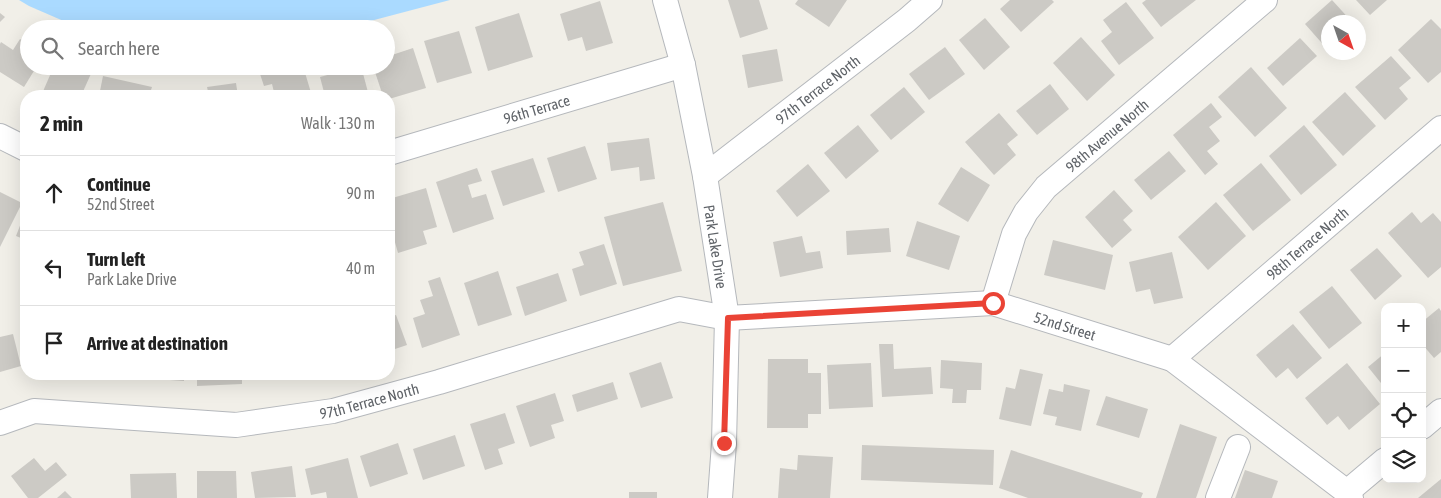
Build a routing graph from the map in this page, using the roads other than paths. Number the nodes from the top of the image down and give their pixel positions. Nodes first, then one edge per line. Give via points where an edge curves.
1 (665, 0) edge
2 (930, 0) edge
3 (1265, 0) edge
4 (904, 10) edge
5 (683, 65) junction
6 (1441, 128) edge
7 (0, 136) edge
8 (20, 146) edge
9 (395, 151) edge
10 (705, 176) junction
11 (993, 303) junction
12 (728, 318) junction
13 (1172, 359) junction
14 (1441, 411) edge
15 (0, 423) edge
16 (1426, 424) edge
17 (1238, 448) dead end
18 (1381, 464) edge
19 (1349, 495) edge
20 (720, 498) edge
21 (1218, 498) edge

1 - 5 street, Park Lake Drive
2 - 4 street, 97th Terrace North
3 - 11 street, 98th Avenue North via 1046,187 1014,234
4 - 10 street, 97th Terrace North
5 - 9 street, 96th Terrace
5 - 10 street, Park Lake Drive
6 - 13 street, 98th Terrace North
7 - 8 street
10 - 12 street, Park Lake Drive
11 - 12 street, 52nd Street
11 - 13 street, 52nd Street
12 - 15 street, 97th Terrace North via 679,310 333,411 236,425 34,411
12 - 20 street, Park Lake Drive
13 - 19 street, 52nd Street
14 - 16 street
17 - 21 street
18 - 19 street

